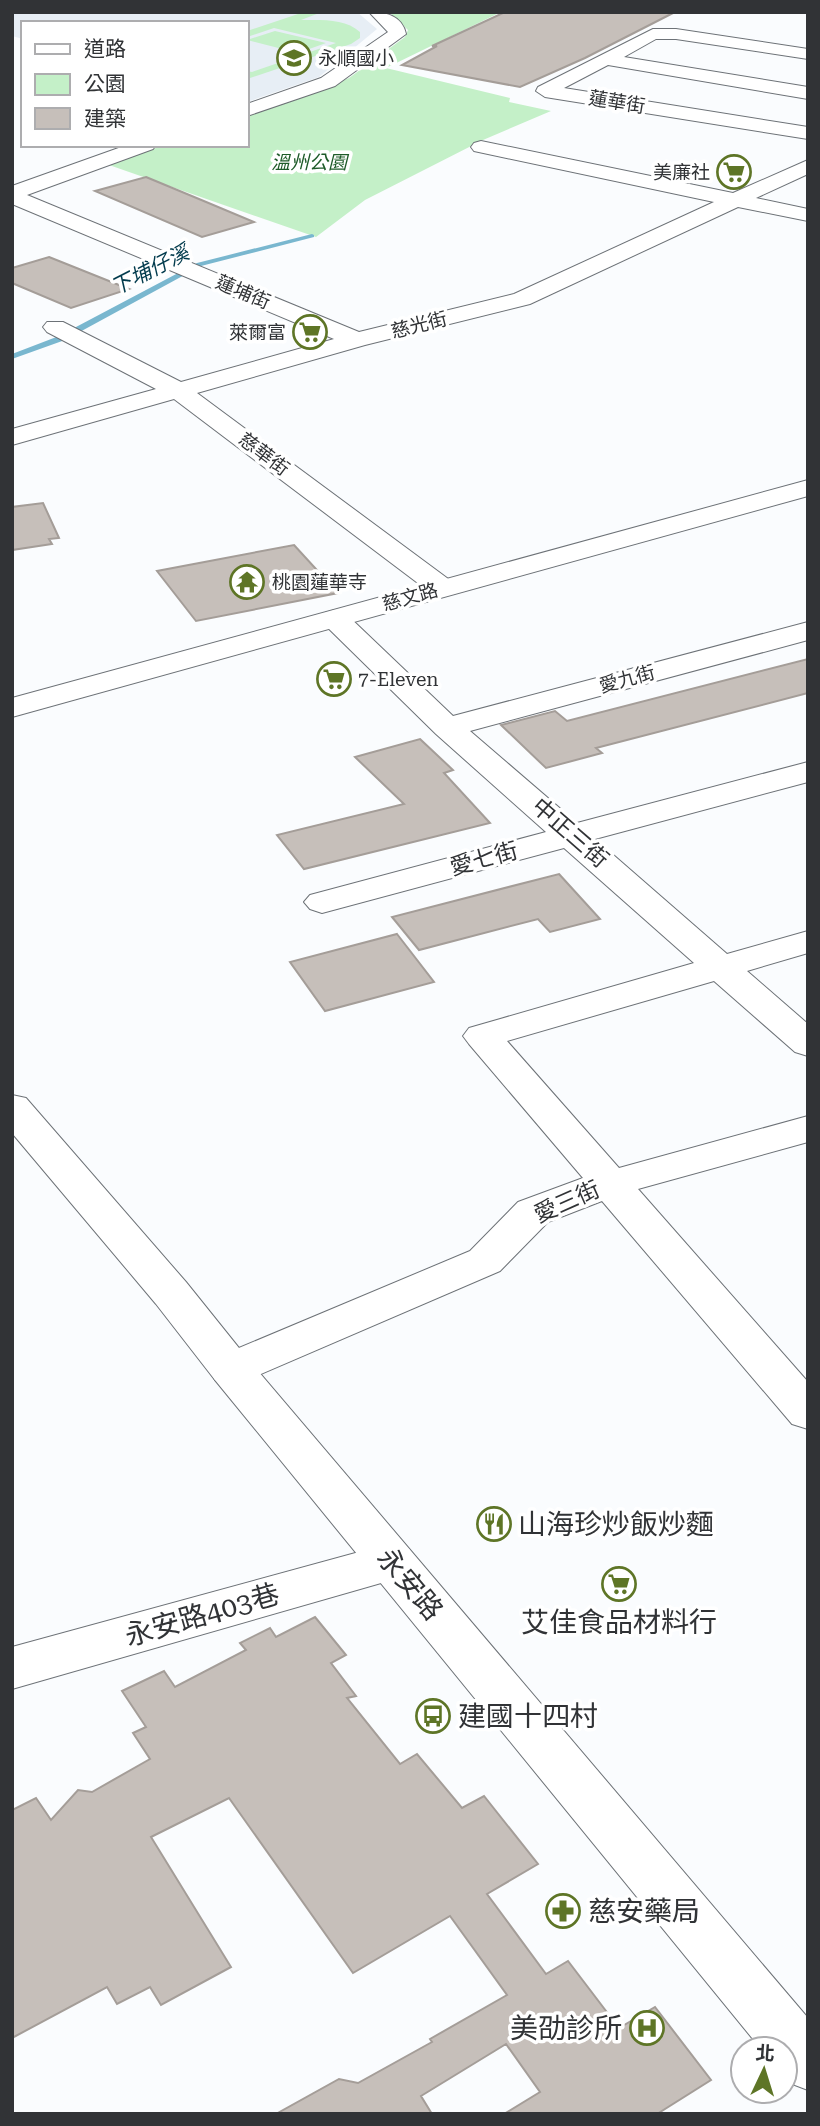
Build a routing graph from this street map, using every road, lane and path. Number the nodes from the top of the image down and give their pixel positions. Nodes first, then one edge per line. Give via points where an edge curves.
1 (377, 12) edge
2 (808, 54) edge
3 (605, 60) junction
4 (808, 93) edge
5 (248, 110) edge
6 (808, 133) edge
7 (141, 147) edge
8 (481, 147) dead end
9 (783, 156) dead end
10 (808, 160) edge
11 (808, 166) edge
12 (12, 195) edge
13 (734, 200) junction
14 (808, 215) edge
15 (64, 332) dead end
16 (357, 340) junction
17 (178, 390) junction
18 (12, 437) edge
19 (808, 488) edge
20 (441, 587) junction
21 (335, 619) junction
22 (808, 631) edge
23 (12, 708) edge
24 (447, 727) junction
25 (808, 772) edge
26 (574, 835) junction
27 (322, 902) dead end
28 (808, 942) edge
29 (721, 967) junction
30 (808, 1044) edge
31 (12, 1107) edge
32 (808, 1129) edge
33 (608, 1184) junction
34 (231, 1369) junction
35 (808, 1412) edge
36 (392, 1562) junction
37 (12, 1668) edge
38 (808, 2062) edge

1 - 5 street via 397,34 338,77
2 - 3 street, 蓮華街 via 653,34
3 - 4 street
3 - 6 street, 蓮華街 via 545,91
7 - 12 street
8 - 13 street
9 - 10 street
11 - 13 street, 慈光街
12 - 16 street, 蓮埔街
13 - 14 street
13 - 16 street, 慈光街 via 522,299
15 - 17 street, 慈華街
16 - 17 street, 慈光街
17 - 18 street, 慈光街
17 - 20 street, 慈華街
19 - 20 street, 慈文路
20 - 21 street, 慈文路
21 - 23 street, 慈文路
21 - 24 street, 中正三街
22 - 24 street, 愛九街
24 - 26 street, 中正三街
25 - 26 street, 愛七街
26 - 27 street, 愛七街
26 - 29 street, 中正三街
28 - 29 street
29 - 30 street, 中正三街
29 - 33 street via 482,1036
31 - 34 street, 永安路
32 - 33 street, 愛三街
33 - 34 street, 愛三街 via 533,1212 485,1261
33 - 35 street
34 - 36 street, 永安路
36 - 37 street, 永安路403巷
36 - 38 street, 永安路

